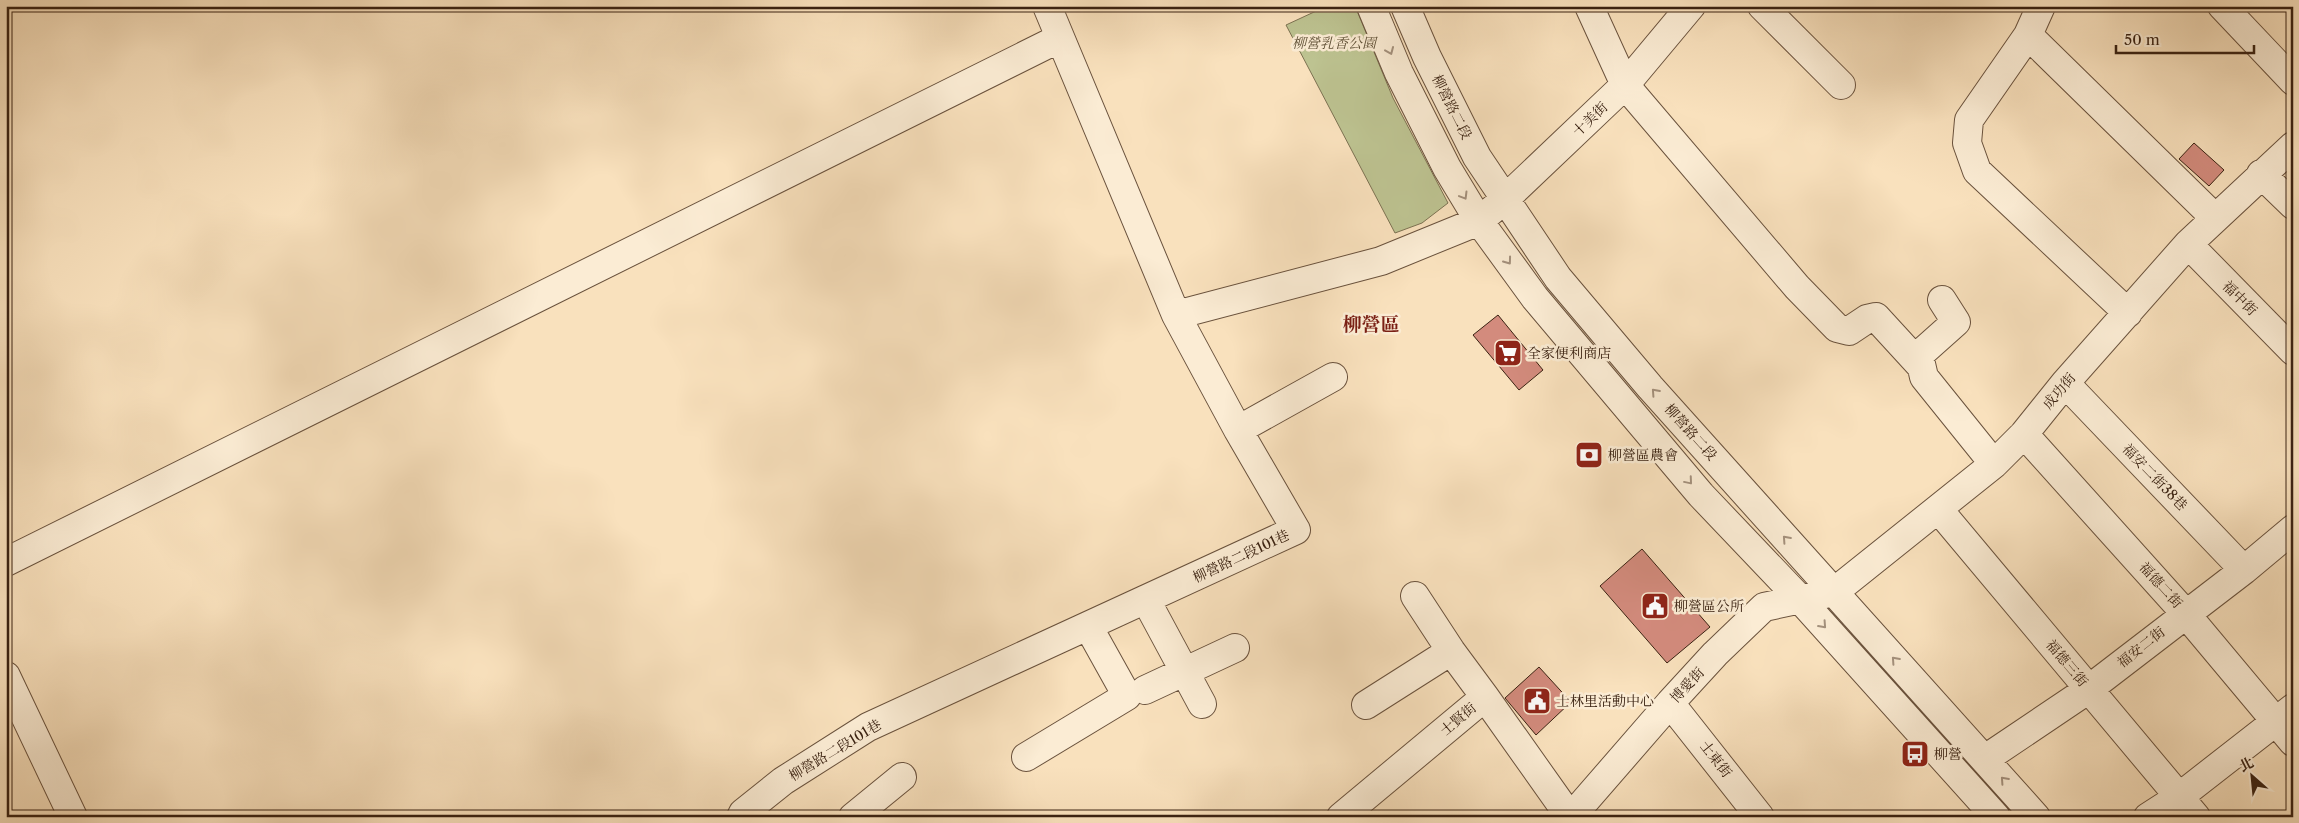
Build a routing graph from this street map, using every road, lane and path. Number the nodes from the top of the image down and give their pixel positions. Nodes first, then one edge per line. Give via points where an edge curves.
1 (1047, 6) edge
2 (1371, 6) edge
3 (1405, 6) edge
4 (1589, 6) edge
5 (1691, 6) edge
6 (1762, 6) edge
7 (2041, 6) edge
8 (2222, 6) edge
9 (2028, 35) junction
10 (1060, 38) junction
11 (2293, 81) edge
12 (1625, 85) junction
13 (1841, 85) dead end
14 (2293, 146) edge
15 (2260, 174) junction
16 (1504, 200) junction
17 (2293, 205) edge
18 (2215, 218) junction
19 (1479, 221) junction
20 (2188, 244) junction
21 (1942, 300) dead end
22 (2128, 313) junction
23 (1176, 315) junction
24 (2293, 351) edge
25 (1920, 365) junction
26 (1333, 377) dead end
27 (2065, 383) junction
28 (1238, 430) junction
29 (2024, 434) junction
30 (1994, 464) junction
31 (1939, 510) junction
32 (2293, 529) edge
33 (6, 562) edge
34 (2244, 570) junction
35 (1834, 592) junction
36 (1415, 596) dead end
37 (1799, 598) junction
38 (1146, 600) junction
39 (2185, 613) junction
40 (1088, 626) junction
41 (1235, 648) dead end
42 (1451, 651) junction
43 (1185, 672) junction
44 (6, 676) edge
45 (2089, 689) junction
46 (1145, 690) dead end
47 (1485, 696) junction
48 (1670, 703) junction
49 (1202, 704) dead end
50 (1366, 705) dead end
51 (2287, 724) edge
52 (1026, 757) dead end
53 (1985, 759) junction
54 (902, 777) dead end
55 (2187, 807) edge
56 (1583, 812) edge
57 (73, 817) edge
58 (741, 817) edge
59 (853, 817) edge
60 (1341, 817) edge
61 (1760, 817) edge
62 (1996, 817) edge
63 (2036, 817) edge
64 (2148, 817) edge

1 - 10 street, 柳營路二段101巷
2 -> 19 street via 1399,73 1447,168
3 - 16 street, 柳營路二段 via 1469,140
4 - 12 street
5 - 12 street, 十美街
6 - 13 street
7 - 9 street
8 - 11 street
9 - 18 street
9 - 22 street via 1969,120 1967,143 1977,171
10 - 23 street, 柳營路二段101巷
10 - 33 street
12 - 16 street, 十美街
12 - 25 street via 1797,287 1837,328 1849,331 1876,317
14 - 15 street, 成功街
15 - 17 street
15 - 18 street, 成功街
16 - 19 street, 十美街
35 -> 16 street, 柳營路二段 via 1650,387 1558,278
18 - 20 street, 成功街
19 - 23 street via 1381,261
19 -> 37 street via 1535,298 1701,495
20 - 22 street, 成功街
20 - 24 street, 福中街
21 - 25 street via 1956,322 1920,355
22 - 27 street, 成功街
23 - 28 street, 柳營路二段101巷
25 - 30 street via 1924,377
26 - 28 street
27 - 29 street, 成功街
27 - 34 street, 福安二街38巷
28 - 38 street, 柳營路二段101巷 via 1296,530
29 - 30 street, 成功街
29 - 39 street, 福德二街
30 - 31 street, 成功街
31 - 35 street, 成功街
31 - 45 street, 福德三街
32 - 34 street, 福安二街
34 - 39 street, 福安二街
35 - 37 street, 成功街
53 -> 35 street, 柳營路二段
36 - 42 street
37 - 48 street, 博愛街 via 1764,607
37 -> 62 street
38 - 40 street, 柳營路二段101巷
38 - 43 street
39 - 45 street, 福安二街
39 - 51 street, 福德二街
40 - 52 street via 1127,696
40 - 58 street, 柳營路二段101巷 via 868,728 784,781
41 - 43 street
42 - 47 street
42 - 50 street
43 - 46 street
43 - 49 street
44 - 57 street
45 - 53 street, 福安二街
45 - 55 street, 福德三街
47 - 56 street, 士賢街
47 - 60 street, 士賢街
48 - 56 street, 博愛街
48 - 61 street, 士東街
51 - 55 street
63 -> 53 street, 柳營路二段
54 - 59 street
55 - 64 street

